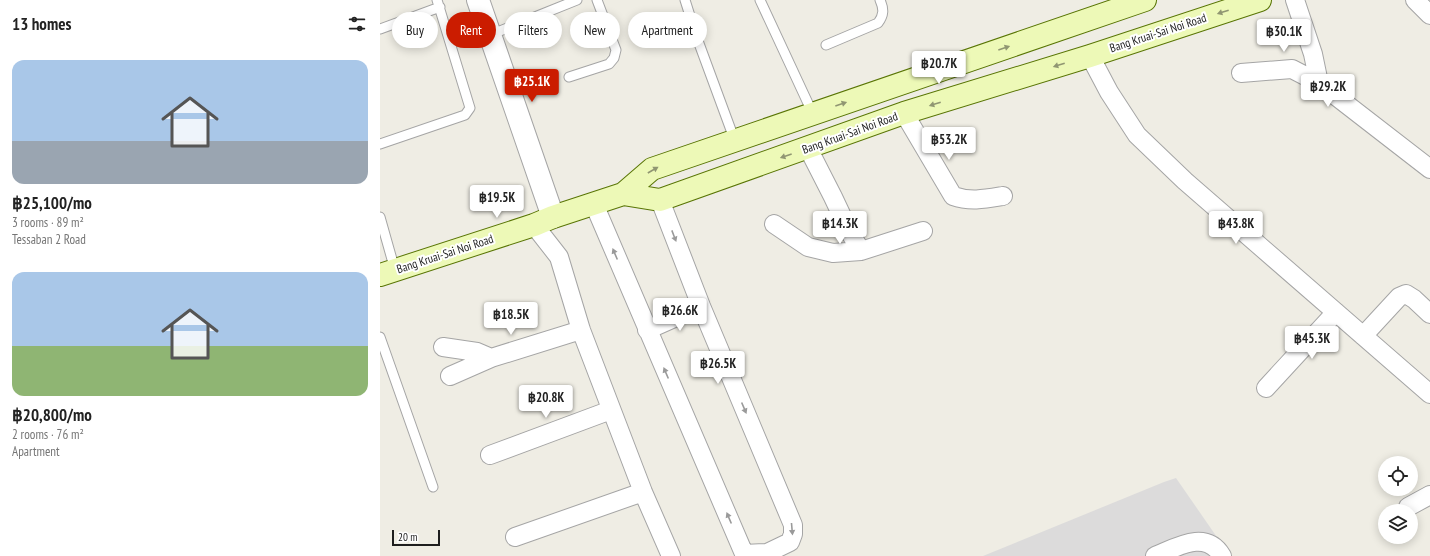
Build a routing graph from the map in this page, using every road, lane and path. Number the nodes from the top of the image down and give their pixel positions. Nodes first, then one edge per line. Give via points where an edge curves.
1 (478, 0) edge
2 (577, 0) edge
3 (597, 0) edge
4 (685, 0) edge
5 (760, 0) edge
6 (880, 0) edge
7 (1145, 0) edge
8 (1260, 0) edge
9 (1295, 0) edge
10 (1414, 0) edge
11 (438, 4) edge
12 (482, 12) edge
13 (1430, 15) edge
14 (380, 29) edge
15 (496, 33) edge
16 (826, 45) dead end
17 (494, 48) edge
18 (1090, 56) junction
19 (1241, 73) dead end
20 (569, 77) dead end
21 (1319, 83) junction
22 (813, 114) junction
23 (904, 114) junction
24 (734, 141) junction
25 (380, 144) edge
26 (808, 148) junction
27 (1430, 169) edge
28 (622, 194) junction
29 (1003, 196) dead end
30 (660, 200) junction
31 (594, 204) junction
32 (380, 217) edge
33 (544, 221) junction
34 (774, 224) dead end
35 (923, 231) dead end
36 (861, 251) junction
37 (387, 272) edge
38 (701, 306) junction
39 (1336, 312) junction
40 (1430, 314) edge
41 (581, 330) junction
42 (647, 330) junction
43 (1364, 336) junction
44 (380, 337) edge
45 (443, 347) dead end
46 (491, 358) junction
47 (450, 376) dead end
48 (1266, 388) dead end
49 (1430, 394) edge
50 (611, 410) junction
51 (490, 455) dead end
52 (433, 487) dead end
53 (643, 492) junction
54 (1430, 495) edge
55 (1415, 504) edge
56 (515, 537) dead end
57 (745, 555) edge
58 (671, 556) edge
59 (1155, 556) edge
60 (1222, 556) edge

1 - 12 street
2 - 15 lane
3 - 20 lane via 616,50 614,58 609,64
4 - 24 lane
5 - 22 lane
6 - 16 lane via 883,8 878,23
22 -> 7 main road, Bang Kruai-Sai Noi Road
8 -> 18 main road, Bang Kruai-Sai Noi Road
9 - 21 street via 1313,54
10 - 13 street
11 - 14 lane
11 - 25 lane via 470,108 469,112
17 - 33 street
18 -> 23 main road, Bang Kruai-Sai Noi Road
18 - 39 street via 1109,92 1137,135 1185,181
19 - 21 street via 1292,68
21 - 27 street
22 - 24 main road, Bang Kruai-Sai Noi Road
23 - 26 main road, Bang Kruai-Sai Noi Road
23 - 29 street via 953,196 974,200
28 -> 24 main road, Bang Kruai-Sai Noi Road via 652,169
26 -> 30 main road, Bang Kruai-Sai Noi Road
26 - 36 street via 834,197 848,231
28 - 30 main road, Bang Kruai-Sai Noi Road
28 - 31 main road, Bang Kruai-Sai Noi Road
30 -> 38 street
31 - 33 main road, Bang Kruai-Sai Noi Road
42 -> 31 street
32 - 37 lane
33 - 37 main road, Bang Kruai-Sai Noi Road
33 - 41 street via 559,257
34 - 36 street via 808,247 833,253
35 - 36 street
38 - 42 street
38 -> 57 street via 793,525 790,542 767,553
39 - 43 street
39 - 48 street
40 - 43 street via 1414,298 1406,294 1399,297
41 - 46 street
41 - 50 street
57 -> 42 street
43 - 49 street
44 - 52 lane
45 - 46 street via 477,352
46 - 47 street
50 - 51 street
50 - 53 street
53 - 56 street
53 - 58 street
54 - 55 street
59 - 60 street via 1194,541 1208,543

